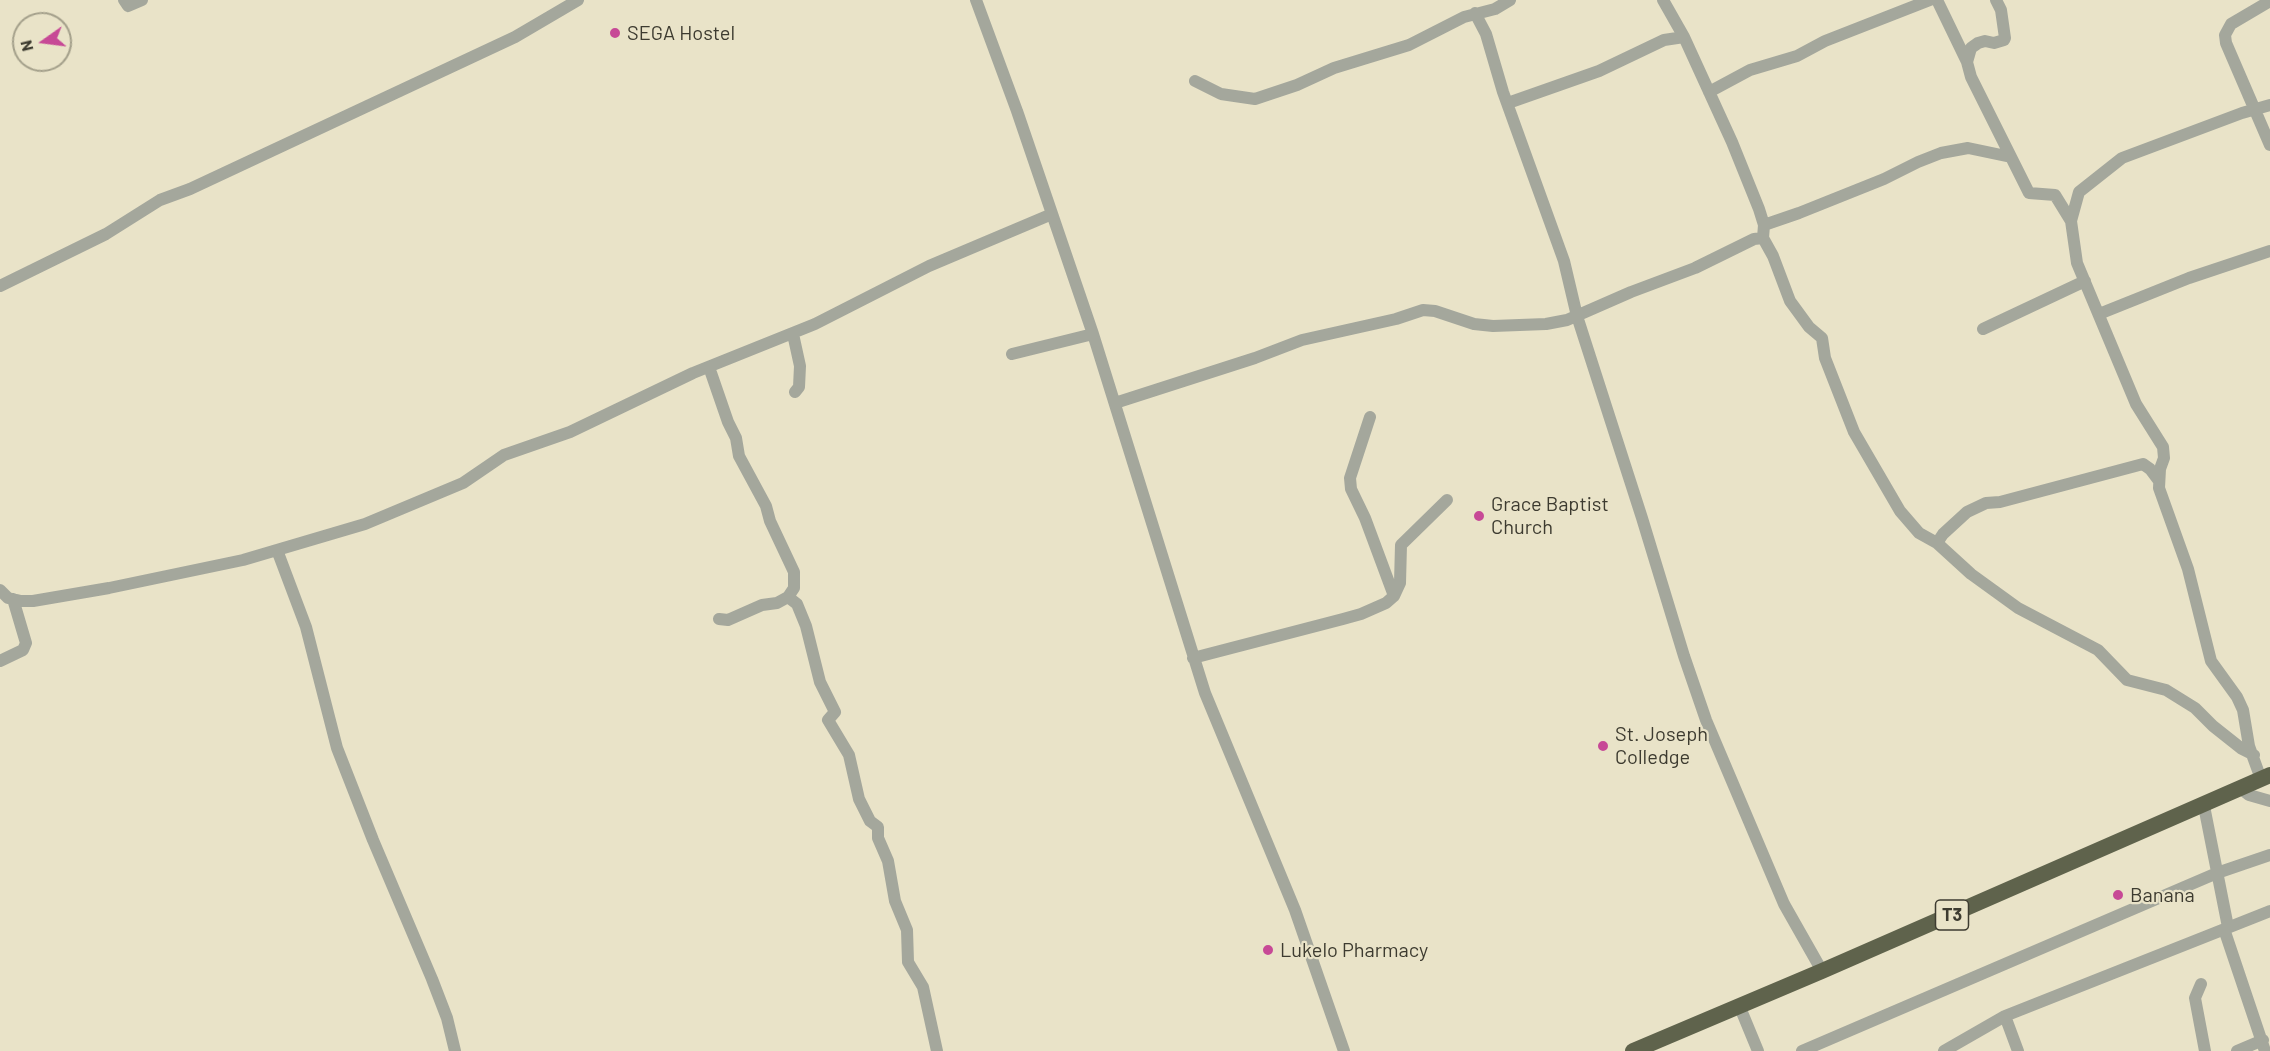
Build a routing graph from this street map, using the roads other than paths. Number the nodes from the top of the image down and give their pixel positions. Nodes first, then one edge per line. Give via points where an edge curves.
1 (124, 0) edge
2 (142, 0) edge
3 (578, 0) edge
4 (976, 0) edge
5 (1510, 0) edge
6 (1663, 0) edge
7 (1930, 0) edge
8 (1936, 0) edge
9 (1996, 0) edge
10 (2270, 1) edge
11 (1476, 13) junction
12 (1684, 37) junction
13 (1967, 62) junction
14 (1195, 81) dead end
15 (1708, 92) junction
16 (1508, 103) junction
17 (2270, 105) edge
18 (2255, 109) junction
19 (2270, 144) edge
20 (2011, 157) junction
21 (1052, 214) junction
22 (2072, 221) junction
23 (1763, 231) junction
24 (2270, 251) edge
25 (2085, 281) junction
26 (0, 286) edge
27 (2099, 314) junction
28 (1577, 316) junction
29 (1983, 329) dead end
30 (793, 334) junction
31 (1093, 334) junction
32 (1012, 354) dead end
33 (710, 367) junction
34 (795, 392) dead end
35 (1115, 403) junction
36 (1370, 417) dead end
37 (2159, 481) junction
38 (1447, 500) dead end
39 (1937, 543) junction
40 (277, 550) junction
41 (0, 590) edge
42 (1394, 596) junction
43 (788, 597) junction
44 (14, 599) junction
45 (719, 619) dead end
46 (1193, 658) junction
47 (0, 661) edge
48 (2254, 755) junction
49 (2266, 777) edge
50 (2240, 788) junction
51 (2270, 801) edge
52 (2204, 806) junction
53 (2270, 855) edge
54 (2217, 873) junction
55 (2270, 911) edge
56 (2226, 928) junction
57 (1822, 971) junction
58 (2201, 984) dead end
59 (1739, 1005) junction
60 (2006, 1016) junction
61 (2264, 1046) edge
62 (455, 1051) edge
63 (937, 1051) edge
64 (1344, 1051) edge
65 (1633, 1051) edge
66 (1758, 1051) edge
67 (1802, 1051) edge
68 (1944, 1051) edge
69 (2018, 1051) edge
70 (2205, 1051) edge
71 (2237, 1051) edge

1 - 2 street via 128,6
3 - 26 street via 514,38 160,200 106,234
4 - 21 street
5 - 11 street via 1495,9
6 - 12 street
7 - 15 street via 1797,56 1750,70
8 - 13 street
9 - 13 street via 2006,38 1978,43 1971,48
10 - 18 street via 2231,24 2224,35
11 - 14 street via 1409,45 1334,68 1255,99 1221,94
11 - 16 street
12 - 15 street
12 - 16 street via 1664,40 1599,71
13 - 20 street
15 - 23 street via 1732,142
16 - 28 street via 1564,261
17 - 18 street
18 - 19 street
18 - 22 street via 2122,158 2079,192
20 - 22 street via 2029,193 2055,195
20 - 23 street via 1968,148 1941,153
21 - 30 street via 929,266
21 - 31 street
22 - 25 street via 2075,255
23 - 28 street via 1695,268
23 - 39 street via 1794,308 1822,338 1835,389 1864,452 1900,511 1919,533
24 - 27 street
25 - 27 street
25 - 29 street
27 - 37 street via 2136,404 2163,447
28 - 35 street via 1546,324 1493,326 1423,310 1302,339
28 - 57 street via 1706,720 1784,904
30 - 33 street
30 - 34 street via 800,366
31 - 32 street
31 - 35 street
33 - 40 street via 570,432 504,455 463,483 365,524
33 - 43 street via 739,456 794,572 794,588
35 - 46 street
36 - 42 street via 1350,478 1351,489
37 - 39 street via 2143,464 1986,503 1967,512
37 - 48 street via 2188,569 2211,661 2243,710
38 - 42 street via 1401,545 1400,583
39 - 48 street via 2018,608 2092,647 2127,680 2166,690 2196,708 2213,726
40 - 44 street via 110,588 33,602
40 - 62 street via 303,616 337,748 440,999
41 - 44 street
42 - 46 street via 1361,614
43 - 45 street via 728,620
43 - 63 street via 797,604 806,626 820,682 835,712 828,720 849,755 859,799 870,821 878,827 895,901 907,930 908,962 923,987
44 - 47 street via 27,643 23,650
46 - 64 street via 1295,910
48 - 49 street
49 - 50 highway, T3
50 - 51 street
50 - 52 highway, T3
52 - 54 street
52 - 57 highway, T3
53 - 54 street
54 - 56 street
54 - 67 street
55 - 56 street
56 - 60 street
56 - 61 street
57 - 59 highway, T3
58 - 70 street via 2195,998
59 - 65 highway, T3
59 - 66 street
60 - 68 street
60 - 69 street
61 - 71 street

